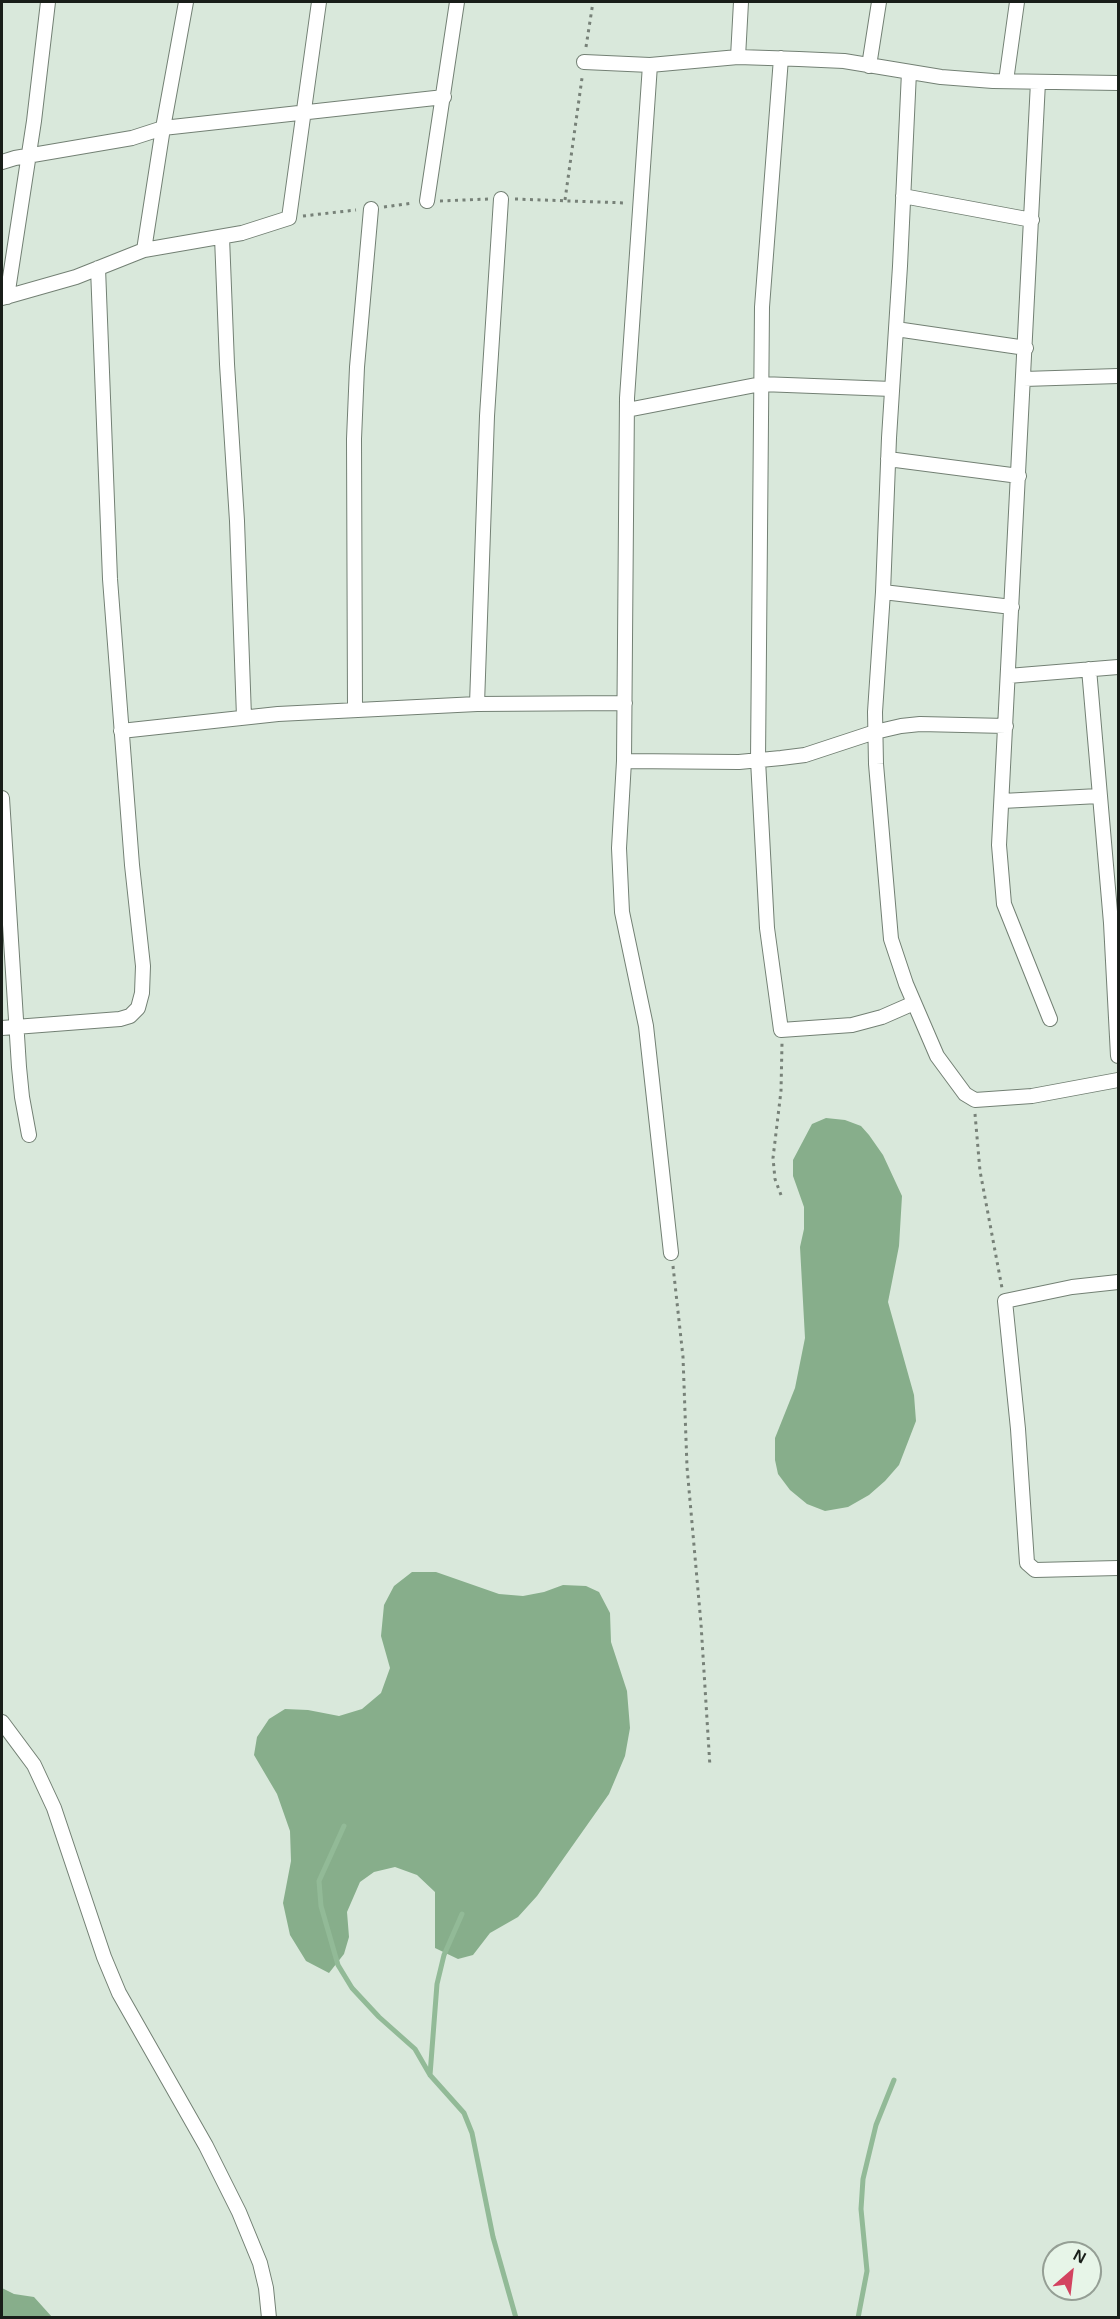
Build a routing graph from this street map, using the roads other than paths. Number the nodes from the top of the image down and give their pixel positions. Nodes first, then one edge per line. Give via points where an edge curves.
1 (48, 2) edge
2 (186, 2) edge
3 (319, 2) edge
4 (458, 2) edge
5 (741, 2) edge
6 (879, 2) edge
7 (1017, 2) edge
8 (738, 57) junction
9 (781, 58) junction
10 (584, 62) road end
11 (650, 65) junction
12 (869, 66) junction
13 (909, 72) junction
14 (1006, 81) junction
15 (1038, 82) junction
16 (1119, 83) edge
17 (444, 97) junction
18 (303, 112) junction
19 (163, 128) junction
20 (29, 155) junction
21 (2, 162) edge
22 (903, 196) junction
23 (501, 199) road end
24 (427, 201) road end
25 (371, 209) road end
26 (1032, 220) junction
27 (222, 237) junction
28 (144, 250) junction
29 (98, 268) junction
30 (4, 297) edge
31 (896, 329) junction
32 (1026, 348) junction
33 (1119, 376) edge
34 (1024, 379) junction
35 (761, 384) junction
36 (892, 388) junction
37 (627, 410) junction
38 (888, 459) junction
39 (1019, 477) junction
40 (884, 592) junction
41 (1012, 607) junction
42 (1119, 667) edge
43 (1089, 669) junction
44 (1008, 676) junction
45 (625, 703) junction
46 (477, 704) junction
47 (356, 709) junction
48 (244, 717) junction
49 (1006, 726) junction
50 (122, 731) junction
51 (875, 732) junction
52 (758, 760) junction
53 (624, 761) junction
54 (1099, 796) junction
55 (2, 798) edge
56 (1002, 801) junction
57 (5, 883) edge
58 (914, 1003) junction
59 (1050, 1019) dead end
60 (17, 1027) junction
61 (2, 1028) edge
62 (1119, 1056) edge
63 (1119, 1080) edge
64 (29, 1135) dead end
65 (671, 1253) road end
66 (1119, 1282) edge
67 (1119, 1568) edge
68 (2, 1722) edge
69 (269, 2318) edge

1 - 20 street
2 - 19 street
3 - 18 street
4 - 17 street
5 - 8 street
6 - 12 street
7 - 14 street
8 - 9 street
8 - 11 street
9 - 12 street
9 - 35 street via 762,307
10 - 11 street
11 - 37 street
12 - 13 street
13 - 14 street
13 - 22 street
14 - 15 street
15 - 16 street
15 - 26 street
17 - 18 street
17 - 24 street
18 - 19 street
18 - 27 street via 289,218
19 - 20 street via 132,138
19 - 28 street
20 - 21 street
20 - 30 street
22 - 26 street
22 - 31 street
23 - 46 street via 487,416
25 - 47 street via 354,439
26 - 32 street
27 - 28 street
27 - 48 street
28 - 29 street
29 - 30 street
29 - 50 street via 110,579
31 - 32 street
31 - 36 street
32 - 34 street
33 - 34 street
34 - 39 street
35 - 36 street
35 - 37 street
35 - 52 street
36 - 38 street
37 - 45 street
38 - 39 street
38 - 40 street
39 - 41 street
40 - 41 street
40 - 51 street
41 - 44 street
42 - 43 street
43 - 44 street
43 - 54 street
44 - 49 street
45 - 46 street
45 - 53 street
46 - 47 street
47 - 48 street
48 - 50 street
49 - 51 street via 920,724
49 - 56 street
50 - 60 street via 143,966 138,1008 120,1019
51 - 52 street via 805,754
51 - 58 street via 891,939
52 - 53 street
52 - 58 street via 767,928 781,1030 852,1024
53 - 65 street via 619,848 622,912 646,1026
54 - 56 street
54 - 62 street
55 - 57 street
56 - 59 street via 999,845 1004,904
57 - 60 street
58 - 63 street via 937,1056 965,1094 975,1100 1032,1096
60 - 61 street
60 - 64 street
66 - 67 street via 1072,1287 1005,1302 1027,1563 1035,1570
68 - 69 street via 34,1765 54,1808 119,1993 206,2146 238,2212 260,2263

